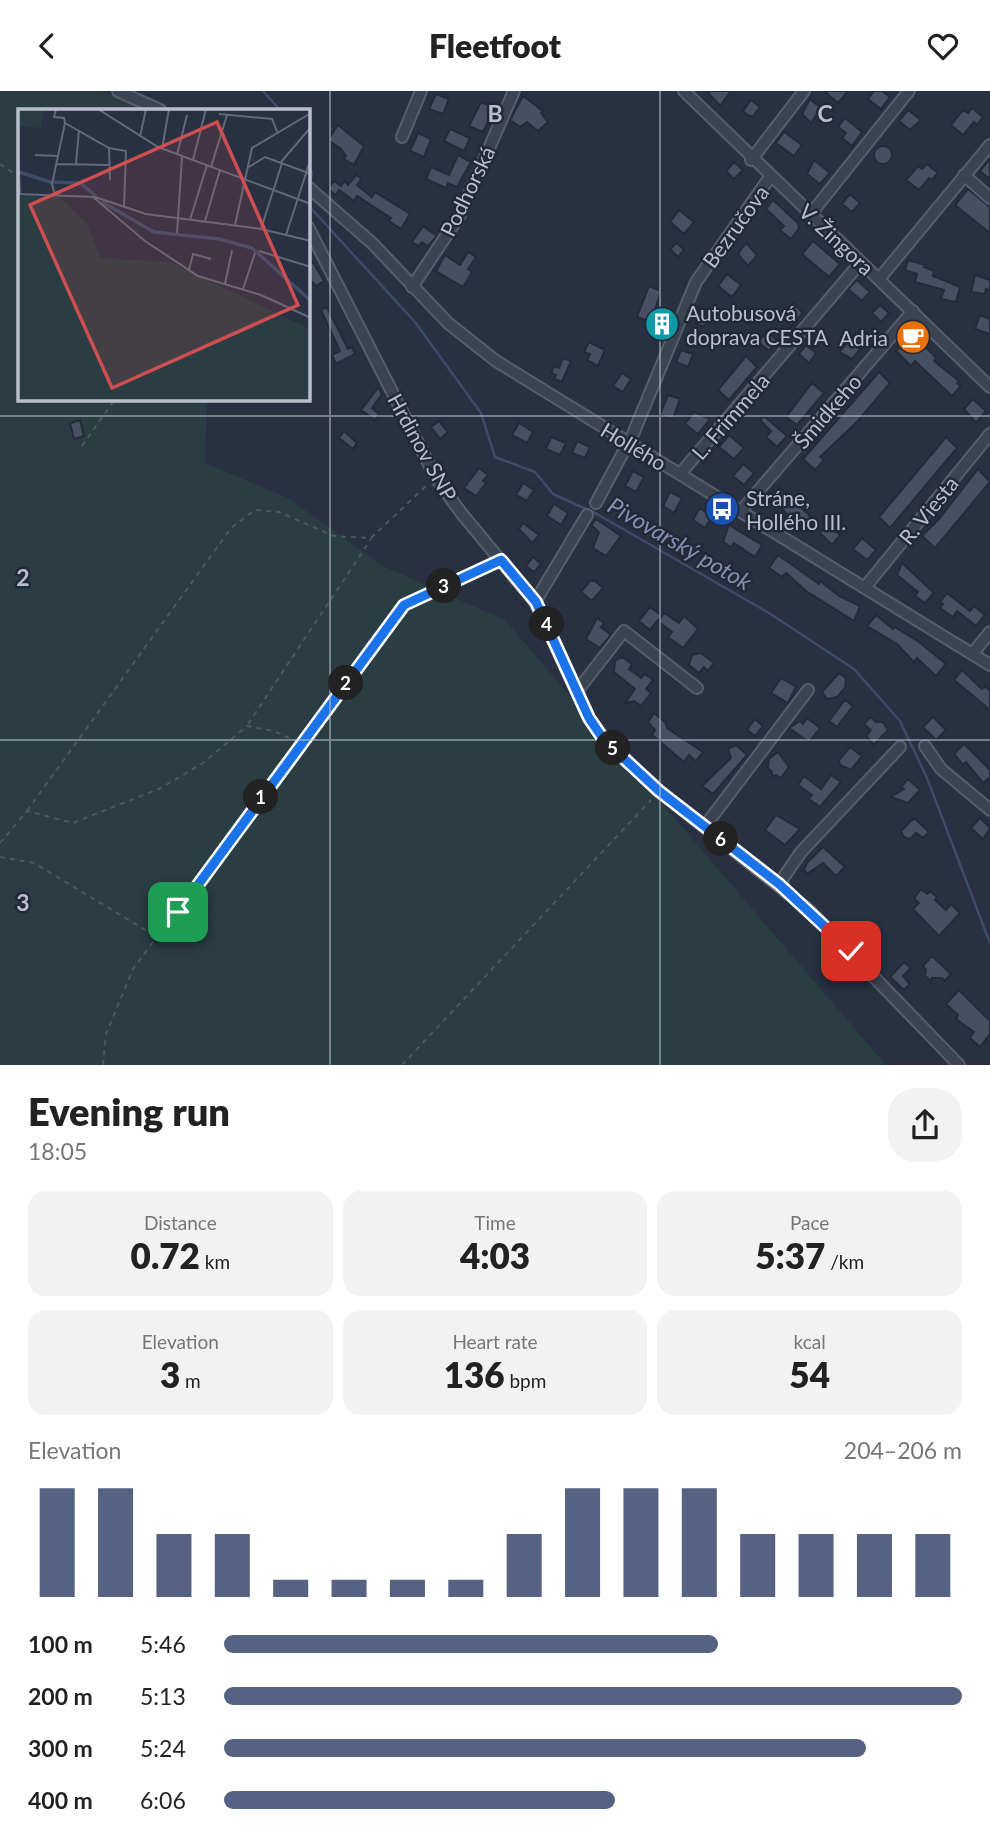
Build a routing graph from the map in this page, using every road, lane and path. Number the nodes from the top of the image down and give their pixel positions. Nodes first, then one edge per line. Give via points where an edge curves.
1 (118, 91) edge
2 (421, 91) edge
3 (514, 91) edge
4 (684, 91) edge
5 (702, 91) edge
6 (804, 91) edge
7 (909, 91) edge
8 (130, 94) edge
9 (694, 102) junction
10 (158, 109) edge
11 (402, 137) dead end
12 (990, 145) edge
13 (751, 160) junction
14 (0, 164) edge
15 (964, 175) junction
16 (18, 176) edge
17 (770, 177) junction
18 (311, 189) edge
19 (990, 198) edge
20 (810, 215) junction
21 (310, 231) edge
22 (861, 262) junction
23 (879, 279) junction
24 (412, 287) junction
25 (913, 311) junction
26 (990, 387) edge
27 (114, 401) edge
28 (990, 433) edge
29 (629, 442) junction
30 (82, 446) dead end
31 (680, 474) junction
32 (436, 478) junction
33 (596, 503) dead end
34 (741, 510) junction
35 (587, 515) dead end
36 (371, 538) junction
37 (501, 560) junction
38 (866, 586) junction
39 (536, 602) junction
40 (990, 632) edge
41 (973, 653) junction
42 (990, 665) edge
43 (697, 688) dead end
44 (807, 690) dead end
45 (577, 691) junction
46 (247, 726) junction
47 (301, 743) junction
48 (925, 746) dead end
49 (900, 747) dead end
50 (659, 791) junction
51 (990, 810) edge
52 (27, 811) junction
53 (705, 826) junction
54 (0, 843) edge
55 (0, 857) edge
56 (779, 884) junction
57 (158, 937) junction
58 (103, 1065) edge
59 (402, 1065) edge
60 (959, 1065) edge

1 - 8 street
2 - 11 street
3 - 24 street, Podhorská via 460,215
4 - 9 street, V. Žingora
5 - 9 street
6 - 13 street
7 - 20 street
8 - 10 street
9 - 13 street, V. Žingora
12 - 15 street
13 - 17 street, V. Žingora
14 - 16 path
15 - 19 street
15 - 23 street
17 - 20 street, V. Žingora
17 - 29 street, Bezručova via 696,282
18 - 24 street, Hollého via 373,244
20 - 22 street, V. Žingora
21 - 32 street, Hrdinov SNP
22 - 23 street, V. Žingora
22 - 31 street, L. Frimmela
23 - 25 street, V. Žingora
24 - 29 street, Hollého via 447,323 496,361
25 - 26 street, V. Žingora
25 - 34 street, Šmidkeho
27 - 30 path
28 - 38 street, R. Viesta
29 - 31 street, Hollého
29 - 33 street, Bezručova
31 - 34 street, Hollého
32 - 36 path
32 - 37 street, Hrdinov SNP
34 - 38 street, Hollého
35 - 39 street
36 - 46 path
36 - 52 path via 334,536 279,512 255,510 231,529
37 - 39 street, Hrdinov SNP
37 - 47 path via 404,605
38 - 41 street, Hollého
39 - 45 street, Hrdinov SNP
40 - 41 street
41 - 42 street, Hollého
43 - 45 street via 624,631
44 - 53 street
45 - 50 street, Hrdinov SNP via 604,740
46 - 47 path
46 - 52 path via 203,763 160,788 73,823
47 - 57 path
48 - 51 street via 941,769
49 - 56 street via 801,852
50 - 53 street, Hrdinov SNP
50 - 59 path
52 - 54 path
53 - 56 street, Hrdinov SNP
55 - 57 path via 34,863
56 - 60 street, Hrdinov SNP via 845,945
57 - 58 path via 133,969 106,1034

